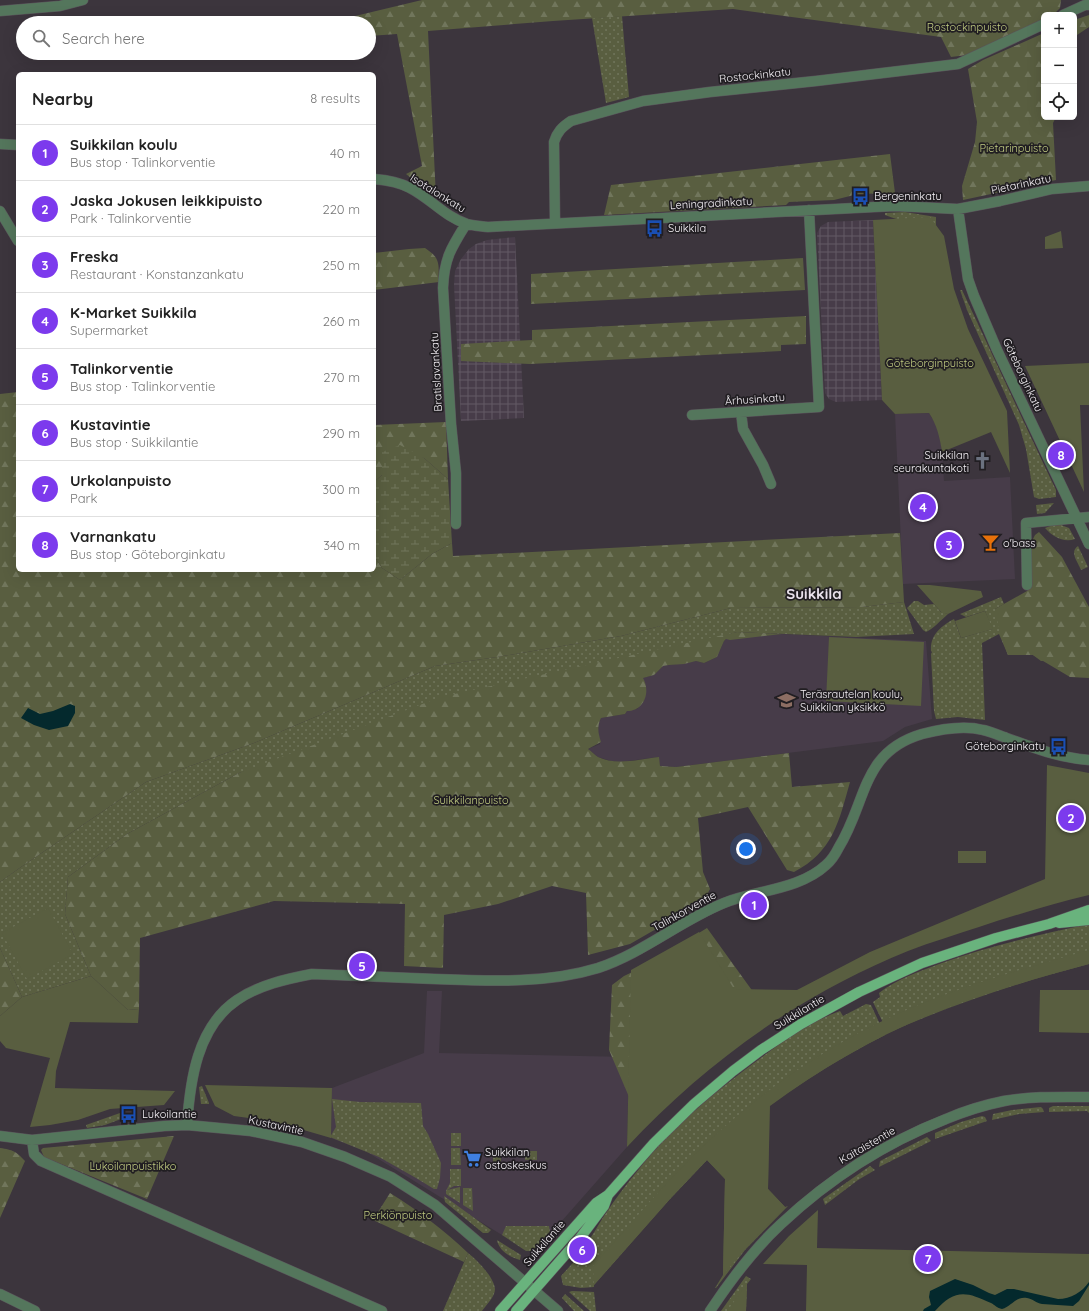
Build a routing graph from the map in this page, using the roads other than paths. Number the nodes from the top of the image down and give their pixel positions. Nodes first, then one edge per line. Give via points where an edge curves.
1 (83, 0) edge
2 (1085, 3) edge
3 (0, 11) edge
4 (1069, 12) edge
5 (1041, 25) edge
6 (0, 144) edge
7 (16, 145) edge
8 (376, 179) edge
9 (1089, 186) edge
10 (958, 209) junction
11 (809, 210) junction
12 (0, 211) edge
13 (556, 223) junction
14 (466, 224) junction
15 (16, 238) edge
16 (741, 412) junction
17 (692, 415) dead end
18 (772, 484) dead end
19 (1089, 517) edge
20 (1077, 518) junction
21 (456, 524) dead end
22 (1089, 544) edge
23 (1027, 585) dead end
24 (1089, 760) edge
25 (1089, 910) edge
26 (1089, 920) edge
27 (1049, 924) junction
28 (1089, 1097) edge
29 (187, 1125) junction
30 (0, 1136) edge
31 (32, 1140) junction
32 (608, 1195) junction
33 (525, 1283) junction
34 (534, 1290) junction
35 (0, 1294) edge
36 (35, 1311) edge
37 (382, 1311) edge
38 (500, 1311) edge
39 (516, 1311) edge
40 (558, 1311) edge
41 (710, 1311) edge

1 - 3 street via 60,6
2 - 4 street
5 - 13 street, Rostockinkatu via 958,64 643,101 571,121 556,134 554,142
6 - 7 street
8 - 14 street, Isotalonkatu via 411,188 452,218
9 - 10 street, Pietarinkatu via 1052,189
10 - 11 street, Leningradinkatu via 894,206
10 - 20 street, Göteborginkatu via 968,279 974,296
11 - 13 street, Leningradinkatu
11 - 16 street, Århusinkatu via 819,407
12 - 15 street
13 - 14 street, Leningradinkatu via 488,227
14 - 21 street, Bratislavankatu via 447,258 443,288 456,472
16 - 17 street, Århusinkatu
16 - 18 street via 743,429
19 - 20 street
20 - 22 street, Göteborginkatu
20 - 23 street via 1026,523
24 - 29 street, Talinkorventie via 1064,757 983,730 968,728 934,731 906,740 889,751 873,770 843,841 833,857 819,871 794,883 712,908 637,951 599,968 544,978 492,981 312,974 268,985 237,1000 221,1015 204,1038 197,1058
25 - 27 main road, Suikkilantie
26 - 27 main road, Suikkilantie
27 - 32 main road, Suikkilantie via 996,938 922,963 859,992 801,1024 756,1054 694,1104 654,1143
28 - 41 street, Kaitaistentie via 1033,1097 972,1109 929,1125 870,1156 843,1173 780,1224 730,1282
29 - 31 street, Kustavintie
29 - 33 street, Kustavintie via 251,1130 302,1142 390,1177 434,1205
30 - 31 street
31 - 37 street via 34,1154 41,1161
32 - 33 main road, Suikkilantie via 596,1203
32 - 34 main road, Suikkilantie via 604,1206 580,1238
33 - 34 street, Kustavintie
33 - 38 main road, Suikkilantie
34 - 39 main road, Suikkilantie
34 - 40 street, Kustavintie
35 - 36 street

